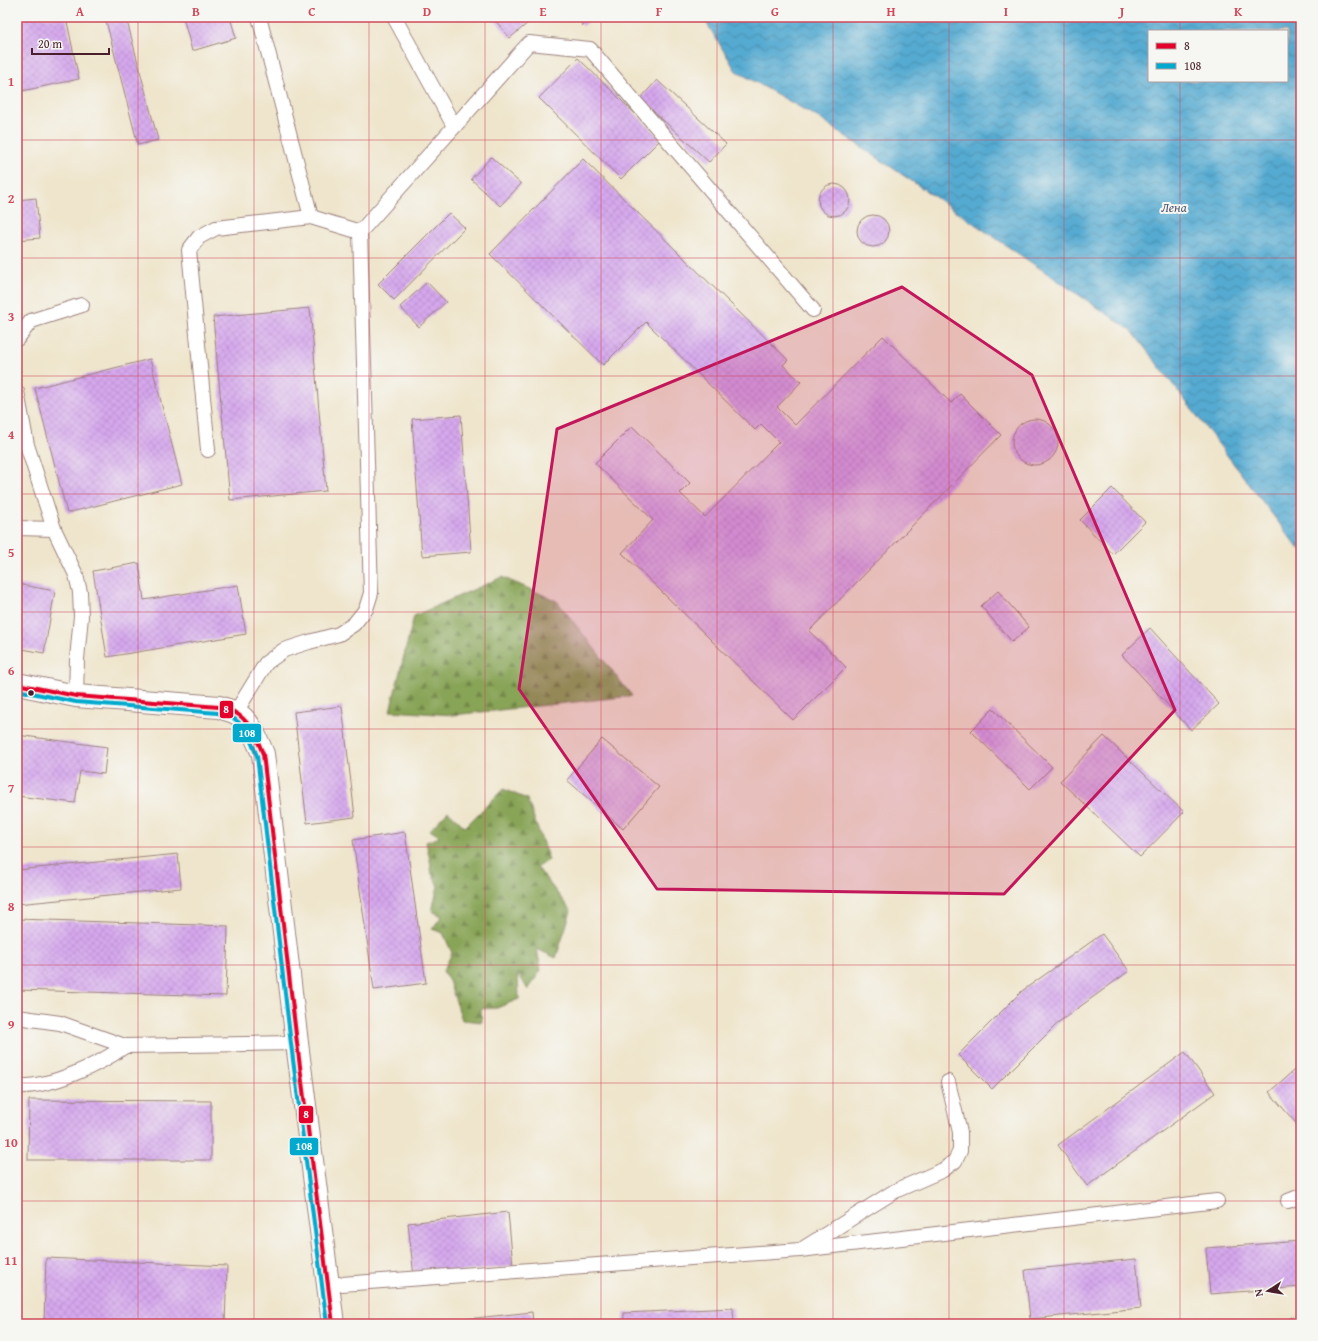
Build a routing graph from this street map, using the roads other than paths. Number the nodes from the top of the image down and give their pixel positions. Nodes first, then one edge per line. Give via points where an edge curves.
1 (259, 17) edge
2 (394, 17) edge
3 (454, 126) junction
4 (311, 216) junction
5 (360, 232) junction
6 (82, 306) dead end
7 (813, 310) dead end
8 (17, 339) edge
9 (17, 392) edge
10 (208, 450) dead end
11 (17, 528) edge
12 (54, 529) junction
13 (17, 684) edge
14 (76, 696) junction
15 (236, 712) junction
16 (17, 1017) edge
17 (297, 1043) junction
18 (125, 1046) junction
19 (948, 1082) dead end
20 (17, 1086) edge
21 (1301, 1196) edge
22 (1217, 1201) dead end
23 (1288, 1201) dead end
24 (800, 1250) junction
25 (328, 1285) junction
26 (1301, 1323) edge
27 (333, 1324) edge
28 (1295, 1324) edge

1 - 4 lane
2 - 3 lane
3 - 5 lane
3 - 7 lane via 529,43 590,49
4 - 5 lane
4 - 10 lane via 216,228 199,237 189,250
5 - 15 lane via 372,593 366,608 354,624 339,634 284,650 266,663
6 - 8 lane via 31,321
9 - 12 lane via 27,445
11 - 12 lane
12 - 14 lane via 76,575 80,592
13 - 14 street
14 - 15 street via 219,707
15 - 17 street via 248,724 263,754
16 - 18 lane via 60,1023
17 - 18 lane
17 - 25 street
18 - 20 lane via 84,1070 42,1084
19 - 24 lane via 960,1132 960,1151 955,1161 943,1170 895,1191
21 - 23 lane
22 - 24 lane
24 - 25 lane
25 - 27 street
26 - 28 lane

